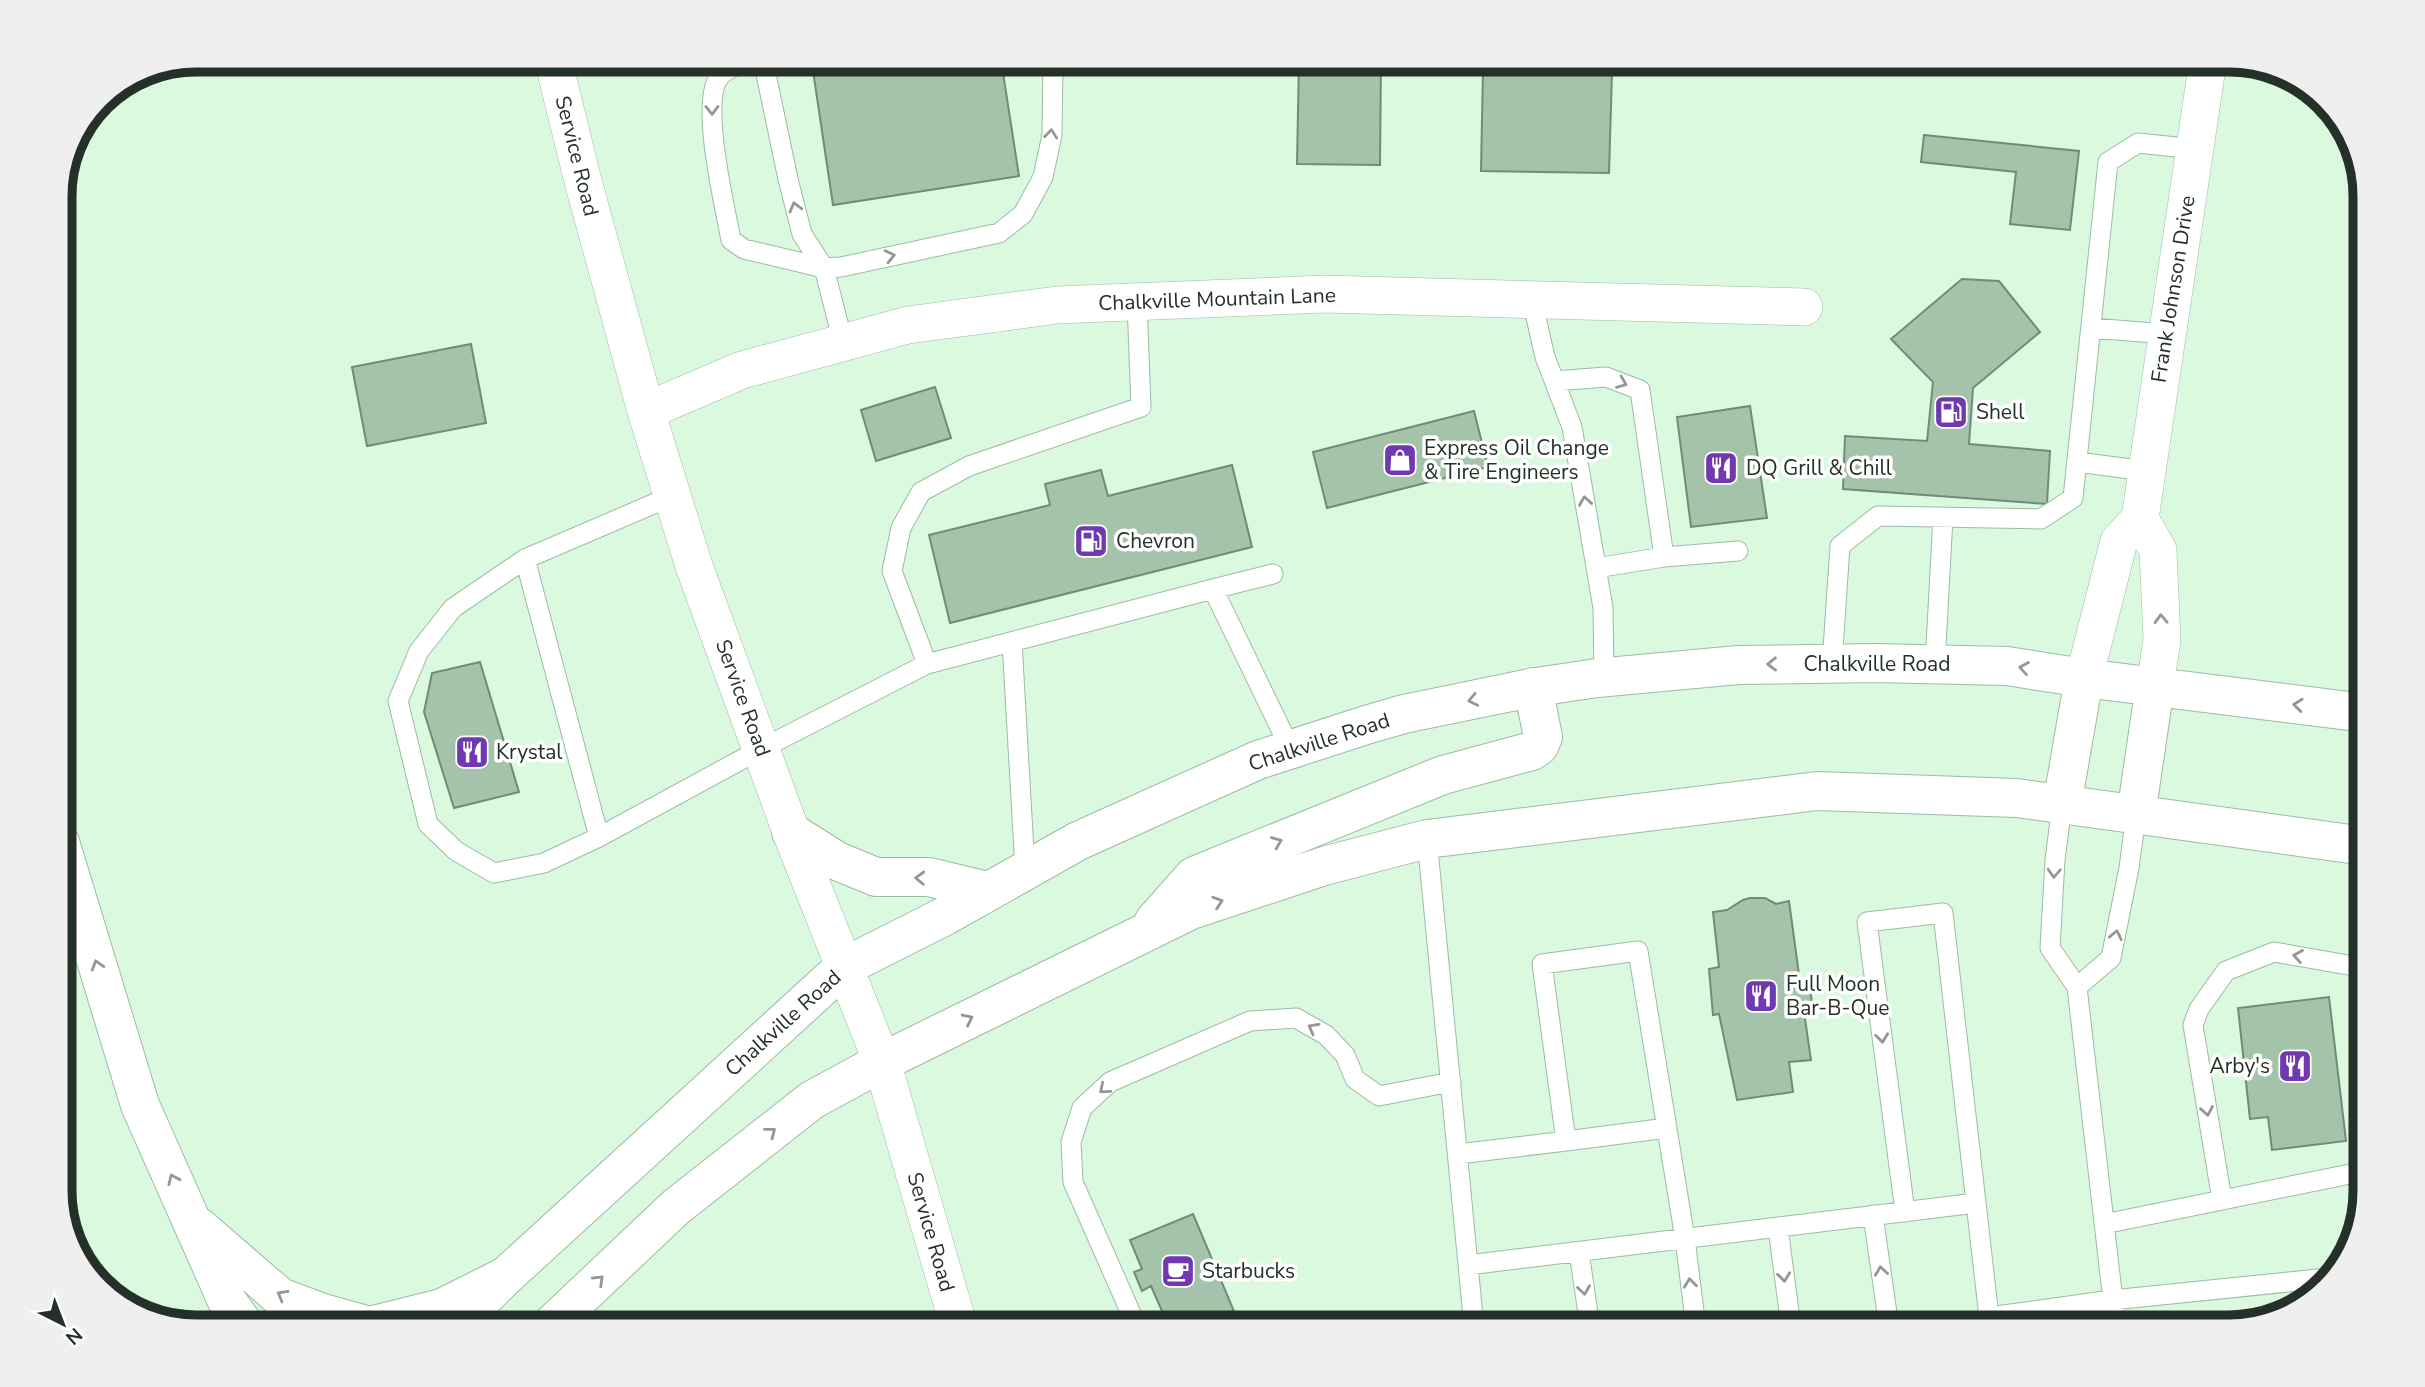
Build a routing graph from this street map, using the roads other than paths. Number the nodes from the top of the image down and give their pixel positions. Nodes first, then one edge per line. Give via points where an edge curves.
1 (556, 72) edge
2 (726, 72) edge
3 (766, 72) edge
4 (1053, 72) edge
5 (2206, 72) edge
6 (2194, 149) junction
7 (824, 268) junction
8 (1532, 300) junction
9 (1137, 302) junction
10 (1804, 307) dead end
11 (2091, 328) junction
12 (2166, 334) junction
13 (844, 342) junction
14 (1555, 381) junction
15 (646, 411) junction
16 (2077, 462) junction
17 (2146, 471) junction
18 (672, 496) junction
19 (1943, 517) junction
20 (2140, 519) junction
21 (1738, 551) dead end
22 (1664, 557) junction
23 (525, 559) junction
24 (1596, 568) junction
25 (1273, 574) dead end
26 (1213, 589) junction
27 (1012, 642) junction
28 (926, 664) junction
29 (1832, 664) junction
30 (1935, 664) junction
31 (1604, 677) junction
32 (2084, 678) junction
33 (2155, 686) junction
34 (1533, 687) junction
35 (2353, 711) edge
36 (1290, 748) junction
37 (761, 749) junction
38 (2062, 805) junction
39 (2136, 815) junction
40 (2353, 824) edge
41 (791, 832) junction
42 (599, 837) junction
43 (2298, 837) junction
44 (1427, 839) junction
45 (2353, 844) edge
46 (1025, 869) junction
47 (72, 881) edge
48 (987, 891) junction
49 (1144, 933) junction
50 (2353, 966) edge
51 (844, 967) junction
52 (2077, 987) junction
53 (882, 1062) junction
54 (1451, 1082) junction
55 (1667, 1128) junction
56 (1566, 1142) junction
57 (1458, 1154) junction
58 (2353, 1173) edge
59 (2222, 1200) junction
60 (1976, 1203) junction
61 (1905, 1212) junction
62 (1873, 1215) junction
63 (190, 1220) junction
64 (2104, 1224) junction
65 (1778, 1227) junction
66 (1685, 1239) junction
67 (1579, 1252) junction
68 (1468, 1265) junction
69 (506, 1276) junction
70 (2317, 1279) edge
71 (2112, 1300) junction
72 (237, 1315) edge
73 (330, 1315) edge
74 (414, 1315) edge
75 (467, 1315) edge
76 (563, 1315) edge
77 (955, 1315) edge
78 (1131, 1315) edge
79 (1474, 1315) edge
80 (1588, 1315) edge
81 (1694, 1315) edge
82 (1789, 1315) edge
83 (1887, 1315) edge
84 (1988, 1315) edge
85 (2028, 1315) edge
86 (2114, 1315) edge

1 - 15 street, Service Road
2 -> 7 lane via 712,93 712,128 731,240 744,249
7 -> 3 lane via 802,234
7 -> 4 lane via 999,233 1023,214 1043,177 1052,135
5 - 6 street, Frank Johnson Drive
6 - 11 lane via 2138,143 2108,162
6 - 12 street, Frank Johnson Drive
7 - 13 lane
8 - 9 street, Chalkville Mountain Lane via 1325,294
8 - 10 street, Chalkville Mountain Lane
8 - 14 lane
9 - 13 street, Chalkville Mountain Lane via 1057,305 908,325
9 - 28 lane via 1141,407 969,467 921,492 901,528 892,570
11 - 12 lane
11 - 16 lane
12 - 17 street, Frank Johnson Drive
13 - 15 street, Chalkville Mountain Lane via 742,370
14 -> 22 lane via 1606,377 1640,390
24 -> 14 lane via 1572,426
15 - 18 street, Service Road
16 - 17 lane
16 - 19 lane via 2073,498 2041,519
17 - 20 street, Frank Johnson Drive
18 - 23 lane
18 - 37 street, Service Road
19 - 29 lane via 1878,516 1840,546
19 - 30 lane
20 - 32 street via 2119,541
33 -> 20 street via 2162,640 2158,550
21 - 22 lane
22 - 24 lane
23 - 42 lane
23 - 42 lane via 453,608 419,651 398,701 428,824 456,851 494,873 544,863
24 - 31 lane
25 - 26 lane
26 - 27 lane
26 - 36 lane
27 - 28 lane
27 - 46 lane
28 - 37 lane
29 - 30 main road, Chalkville Road
29 -> 31 main road, Chalkville Road via 1738,665
32 -> 30 main road, Chalkville Road via 2007,666
31 - 34 main road, Chalkville Road
32 - 33 main road, Chalkville Road
32 - 38 main road
35 -> 33 main road, Chalkville Road
33 - 39 main road
34 -> 36 main road, Chalkville Road via 1404,714
49 -> 34 main road via 1194,876 1443,775 1532,751 1543,737
36 - 46 main road, Chalkville Road
37 - 41 street, Service Road
37 - 42 lane
38 - 39 main road
38 - 44 main road via 2017,798 1817,791
38 -> 52 lane via 2050,948
39 - 43 main road
52 -> 39 lane via 2111,958
40 - 43 main road
48 -> 41 main road via 929,877 876,877 837,861
41 - 51 street, Service Road
43 - 45 main road
49 -> 44 main road via 1191,910 1324,866
44 - 54 lane
46 - 48 main road, Chalkville Road
63 -> 47 main road via 140,1105
48 - 51 main road, Chalkville Road
53 -> 49 main road
50 -> 59 lane via 2274,952 2226,971 2199,1009 2193,1025
51 - 53 street, Service Road
51 - 69 main road, Chalkville Road
52 - 64 lane
76 -> 53 main road via 676,1207 812,1100
53 - 77 street, Service Road
54 - 57 lane
54 -> 78 lane via 1379,1096 1355,1079 1345,1055 1326,1035 1296,1018 1251,1021 1110,1082 1082,1108 1071,1142 1073,1182
55 - 56 lane
55 - 56 lane via 1638,951 1542,964
55 - 66 lane
56 - 57 lane
57 - 68 lane
58 - 59 lane
59 - 64 lane
60 - 61 lane
60 -> 61 lane via 1944,913 1867,922
60 - 84 lane
61 - 62 lane
62 - 65 lane
83 -> 62 lane
63 - 72 main road
73 -> 63 main road via 280,1297
64 - 71 lane
65 - 66 lane
65 -> 82 lane
66 - 67 lane
81 -> 66 lane
67 - 68 lane
67 -> 80 lane
68 - 79 lane
69 -> 74 main road via 442,1308
69 - 75 main road, Chalkville Road
70 - 71 lane
71 - 85 lane
71 - 86 lane

